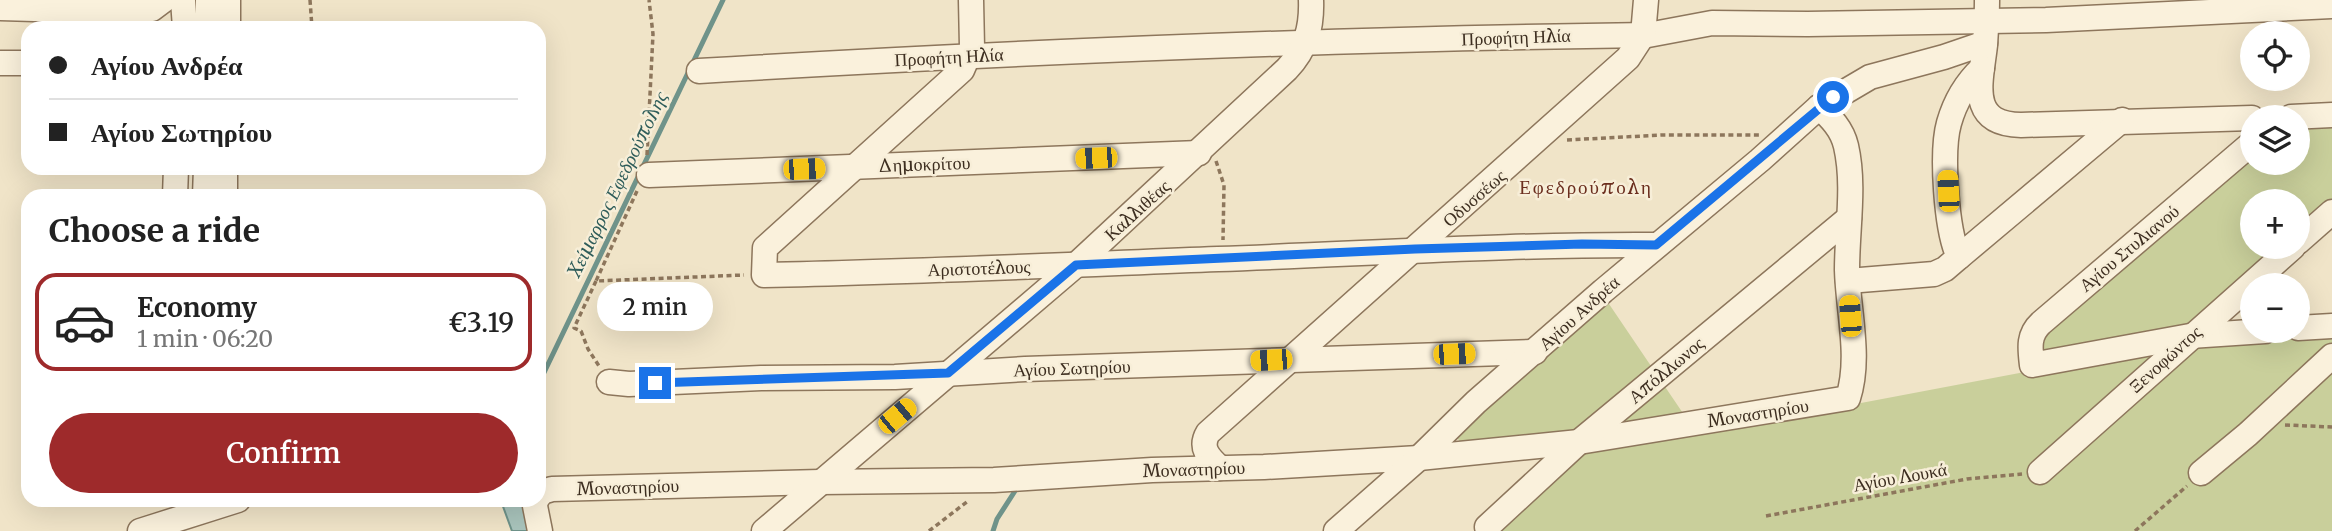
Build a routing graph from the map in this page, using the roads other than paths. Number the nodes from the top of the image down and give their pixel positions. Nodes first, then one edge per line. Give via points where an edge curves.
1 (164, 0) edge
2 (183, 0) edge
3 (208, 0) edge
4 (228, 0) edge
5 (971, 0) edge
6 (1311, 0) edge
7 (1646, 0) edge
8 (2332, 6) edge
9 (0, 8) edge
10 (184, 21) edge
11 (208, 21) edge
12 (228, 21) edge
13 (1985, 33) edge
14 (1643, 35) junction
15 (1306, 44) junction
16 (970, 55) junction
17 (0, 63) edge
18 (21, 63) edge
19 (699, 71) dead end
20 (1819, 107) junction
21 (2332, 115) edge
22 (2310, 116) edge
23 (2240, 118) edge
24 (2122, 120) junction
25 (1199, 153) junction
26 (2240, 154) edge
27 (856, 166) junction
28 (649, 175) dead end
29 (2330, 215) edge
30 (1849, 218) junction
31 (2310, 232) edge
32 (1656, 245) junction
33 (1415, 249) junction
34 (1959, 257) junction
35 (2279, 259) edge
36 (1076, 265) junction
37 (1847, 281) junction
38 (2332, 326) edge
39 (2310, 327) edge
40 (2240, 333) edge
41 (2190, 336) junction
42 (1535, 352) junction
43 (2332, 356) edge
44 (1292, 359) junction
45 (948, 373) junction
46 (609, 382) road end
47 (1579, 442) junction
48 (1419, 458) junction
49 (1220, 468) junction
50 (2040, 472) road end
51 (2201, 473) road end
52 (820, 482) junction
53 (546, 491) edge
54 (216, 507) edge
55 (535, 507) edge
56 (1487, 527) dead end
57 (140, 531) edge
58 (540, 531) edge
59 (764, 531) edge
60 (1336, 531) edge

1 - 9 street via 152,9 136,12
2 - 10 street
3 - 11 street
4 - 12 street
5 - 16 street
6 - 15 street, Καλλιθέας
7 - 14 street
8 - 13 street, Προφήτη Ηλία
13 - 14 street, Προφήτη Ηλία via 1712,23
13 - 20 street, Αγίου Ανδρέα via 1944,57 1870,77
13 - 24 street via 1980,96 1990,117 2015,125
13 - 34 street via 1947,136 1949,219
14 - 15 street, Προφήτη Ηλία
14 - 33 street, Οδυσσέως via 1628,58
15 - 16 street, Προφήτη Ηλία
15 - 25 street, Καλλιθέας via 1287,69
16 - 19 street, Προφήτη Ηλία
16 - 27 street via 951,81
17 - 18 street
20 - 30 street via 1839,128 1846,145
20 - 32 street, Αγίου Ανδρέα
21 - 22 street
23 - 24 street
24 - 34 street
25 - 27 street, Δημοκρίτου
25 - 36 street, Καλλιθέας
26 - 41 street, Αγίου Στυλιανού via 2036,327 2030,345 2032,365
27 - 28 street, Δημοκρίτου
27 - 36 street, Αριστοτέλους via 765,248 764,275
29 - 31 street
30 - 37 street
30 - 47 street, Απόλλωνος
32 - 33 street, Αριστοτέλους
32 - 42 street, Αγίου Ανδρέα
33 - 36 street, Αριστοτέλους
33 - 44 street, Οδυσσέως
34 - 37 street via 1934,274
35 - 41 street, Ξενοφώντος
36 - 45 street, Καλλιθέας
37 - 47 street, Μοναστηρίου via 1853,365 1848,398
38 - 39 street
40 - 41 street
41 - 50 street, Ξενοφώντος
42 - 44 street, Αγίου Σωτηρίου
42 - 48 street, Αγίου Ανδρέα
43 - 51 street
44 - 45 street, Αγίου Σωτηρίου
44 - 49 street, Οδυσσέως via 1205,437 1206,454
45 - 46 street, Αγίου Σωτηρίου
45 - 52 street, Καλλιθέας
47 - 48 street, Μοναστηρίου
47 - 56 street, Απόλλωνος
48 - 49 street, Μοναστηρίου
48 - 60 street, Αγίου Ανδρέα
49 - 52 street, Μοναστηρίου via 994,480
52 - 53 street, Μοναστηρίου
52 - 59 street, Καλλιθέας
54 - 57 street
55 - 58 street, Μοναστηρίου

